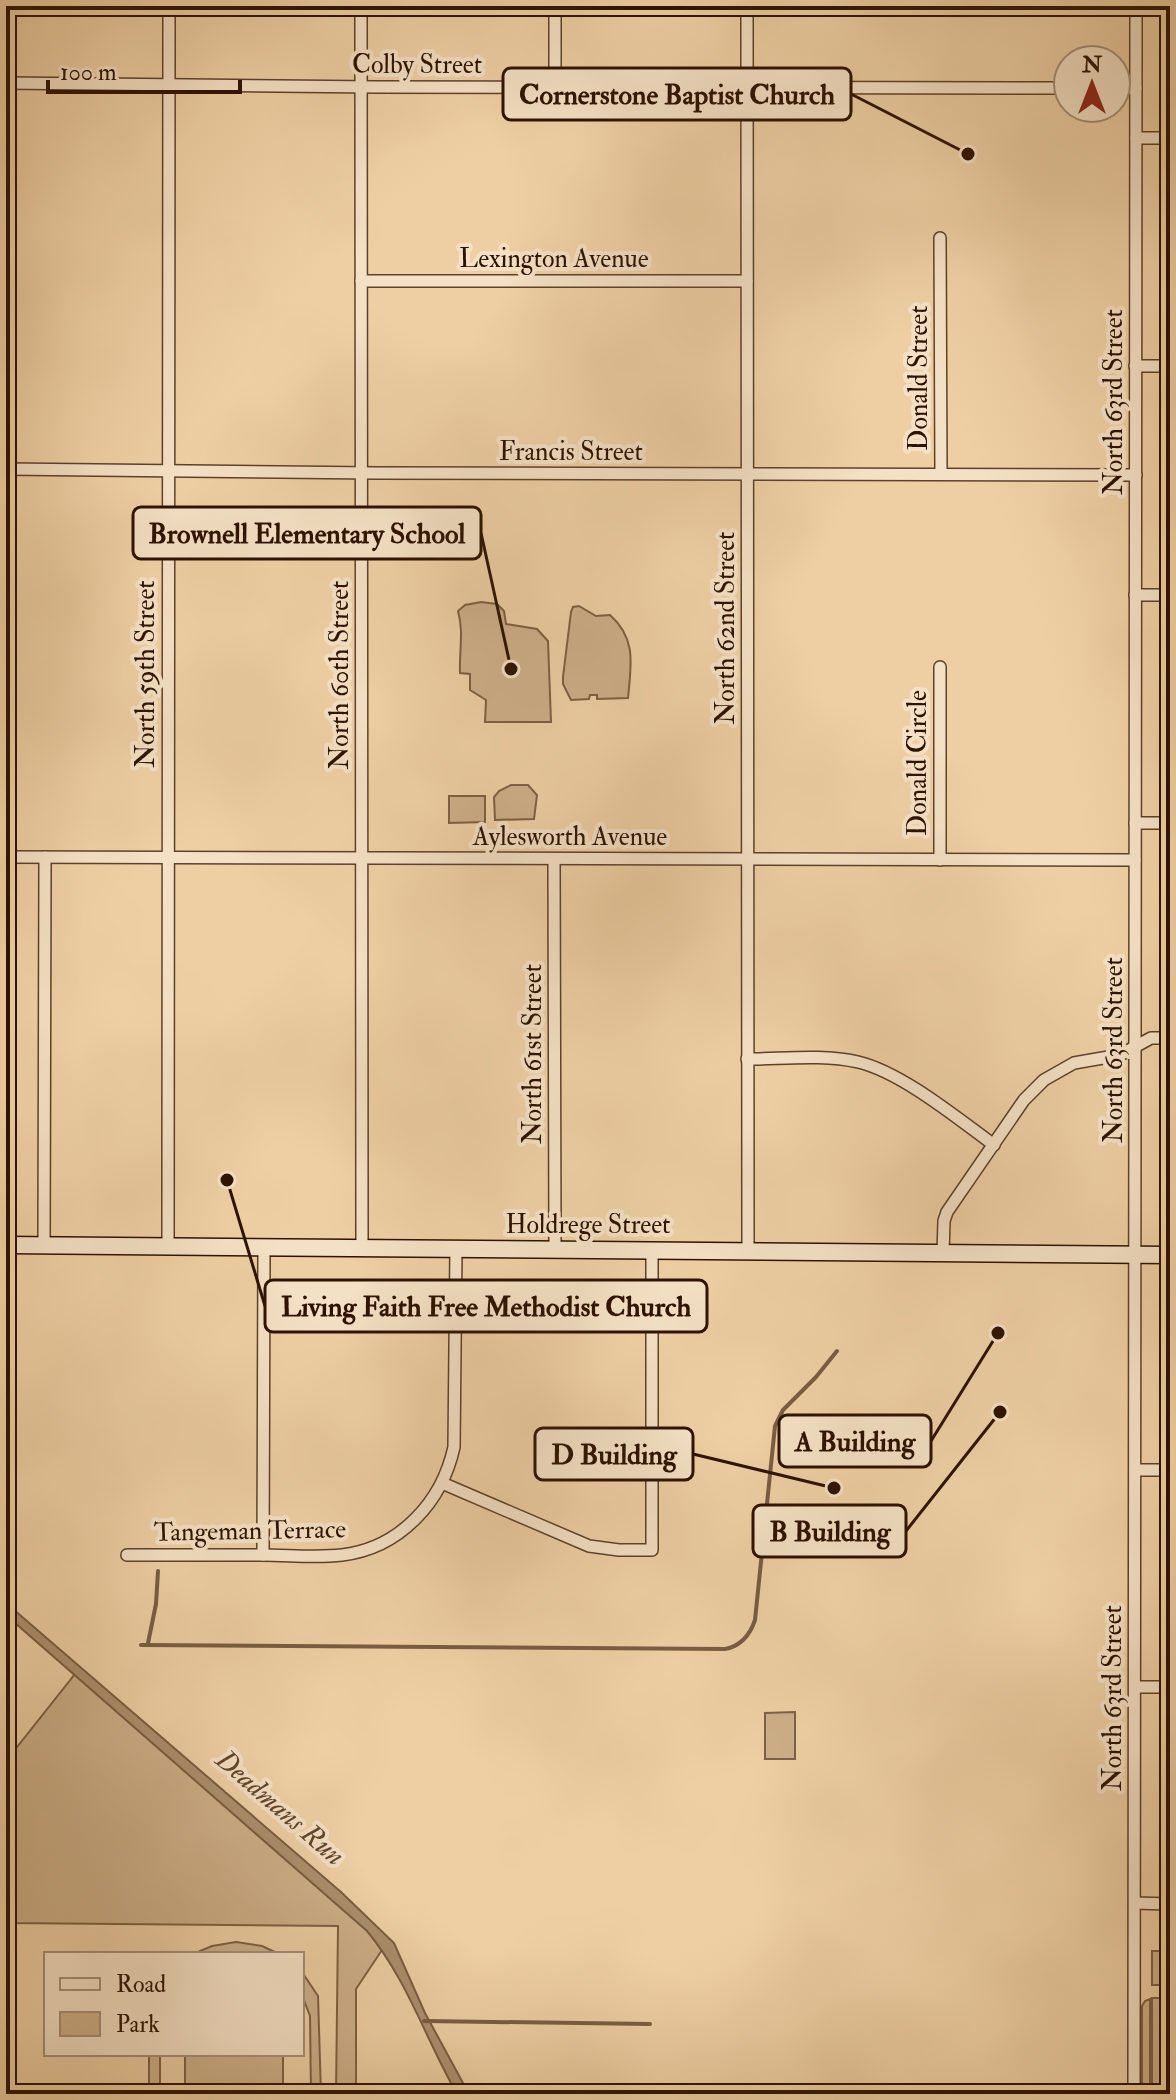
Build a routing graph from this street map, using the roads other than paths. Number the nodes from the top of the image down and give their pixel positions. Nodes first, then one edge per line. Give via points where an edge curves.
1 (169, 6) edge
2 (361, 6) edge
3 (555, 6) edge
4 (747, 6) edge
5 (1136, 6) edge
6 (6, 83) edge
7 (169, 84) junction
8 (361, 87) junction
9 (555, 88) junction
10 (747, 88) junction
11 (1052, 88) edge
12 (1132, 88) edge
13 (1136, 88) junction
14 (1136, 138) junction
15 (1170, 138) edge
16 (940, 238) dead end
17 (361, 281) junction
18 (747, 281) junction
19 (1135, 366) junction
20 (1170, 366) edge
21 (6, 469) edge
22 (168, 470) junction
23 (362, 473) junction
24 (748, 474) junction
25 (941, 474) junction
26 (1136, 475) junction
27 (1135, 595) junction
28 (1170, 595) edge
29 (940, 667) dead end
30 (1135, 823) junction
31 (1170, 823) edge
32 (6, 857) edge
33 (45, 857) junction
34 (168, 858) junction
35 (362, 859) junction
36 (554, 859) junction
37 (748, 860) junction
38 (940, 860) junction
39 (1135, 860) junction
40 (1170, 1038) edge
41 (1136, 1046) junction
42 (747, 1059) junction
43 (994, 1145) junction
44 (6, 1245) edge
45 (44, 1245) junction
46 (168, 1246) junction
47 (264, 1247) junction
48 (362, 1248) junction
49 (456, 1248) junction
50 (555, 1249) junction
51 (652, 1250) junction
52 (748, 1251) junction
53 (943, 1253) junction
54 (1136, 1254) junction
55 (1170, 1255) edge
56 (1135, 1470) junction
57 (1170, 1470) edge
58 (442, 1483) junction
59 (127, 1555) dead end
60 (263, 1555) junction
61 (1135, 1687) junction
62 (1170, 1687) edge
63 (1135, 1903) junction
64 (1170, 1904) edge
65 (1134, 2094) edge

1 - 7 street, North 59th Street
2 - 8 street, North 60th Street
3 - 9 street
4 - 10 street, North 62nd Street
5 - 13 street, North 63rd Street
6 - 7 street, Colby Street
7 - 8 street, Colby Street
7 - 22 street, North 59th Street
8 - 9 street, Colby Street
8 - 17 street, North 60th Street
9 - 10 street, Colby Street
10 - 11 street, Colby Street
10 - 18 street, North 62nd Street
12 - 13 street
13 - 14 street, North 63rd Street
14 - 15 street
14 - 19 street, North 63rd Street
16 - 25 street, Donald Street
17 - 18 street, Lexington Avenue
17 - 23 street, North 60th Street
18 - 24 street, North 62nd Street
19 - 20 street
19 - 26 street, North 63rd Street
21 - 22 street, Francis Street
22 - 23 street, Francis Street
22 - 34 street, North 59th Street
23 - 24 street, Francis Street
23 - 35 street, North 60th Street
24 - 25 street, Francis Street
24 - 37 street, North 62nd Street
25 - 26 street, Francis Street
26 - 27 street, North 63rd Street
27 - 28 street
27 - 30 street, North 63rd Street
29 - 38 street, Donald Circle
30 - 31 street
30 - 39 street, North 63rd Street
32 - 33 street, Aylesworth Avenue
33 - 34 street, Aylesworth Avenue
33 - 45 street
34 - 35 street, Aylesworth Avenue
34 - 46 street, North 59th Street
35 - 36 street, Aylesworth Avenue
35 - 48 street, North 60th Street
36 - 37 street, Aylesworth Avenue
36 - 50 street, North 61st Street
37 - 38 street, Aylesworth Avenue
37 - 42 street, North 62nd Street
38 - 39 street, Aylesworth Avenue
39 - 41 street, North 63rd Street
40 - 41 street via 1151,1038
41 - 43 street via 1120,1055 1074,1063 1044,1080
41 - 54 street, North 63rd Street
42 - 43 street via 834,1059 879,1068
42 - 52 street, North 62nd Street
43 - 53 street via 945,1215
44 - 45 main road, Holdrege Street
45 - 46 main road, Holdrege Street
46 - 47 main road, Holdrege Street
47 - 48 main road, Holdrege Street
47 - 60 street
48 - 49 main road, Holdrege Street
49 - 50 main road, Holdrege Street
49 - 58 street via 456,1427
50 - 51 main road, Holdrege Street
51 - 52 main road, Holdrege Street
51 - 58 street via 652,1550 589,1546
52 - 53 main road, Holdrege Street
53 - 54 main road, Holdrege Street
54 - 55 main road, Holdrege Street
54 - 56 street, North 63rd Street
56 - 57 street
56 - 61 street, North 63rd Street
58 - 60 street, Tangeman Terrace via 410,1525 372,1548 333,1556
59 - 60 street, Tangeman Terrace
61 - 62 street
61 - 63 street, North 63rd Street
63 - 64 street
63 - 65 street, North 63rd Street

